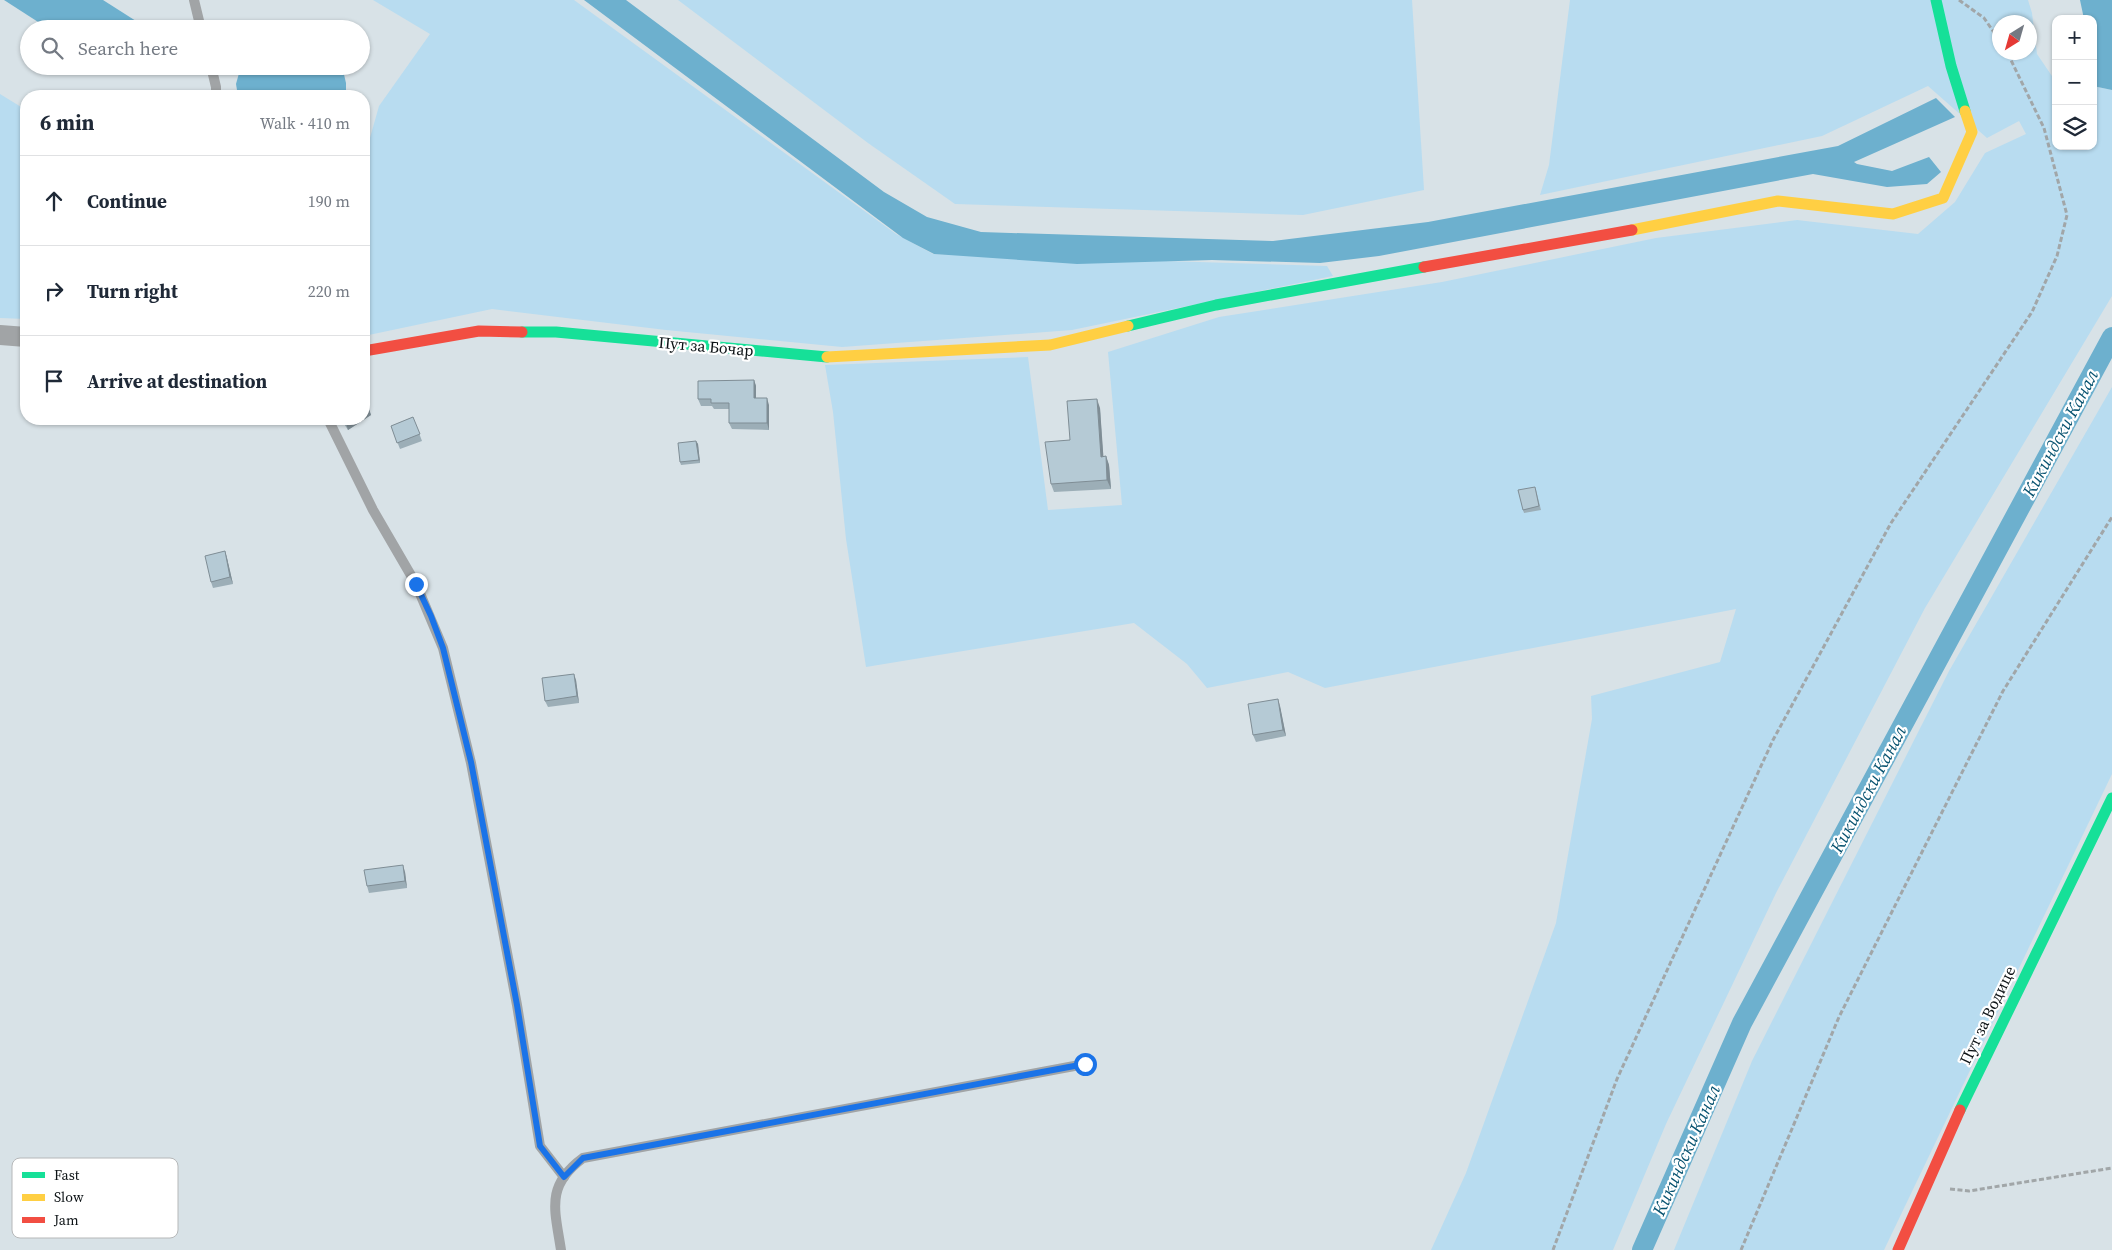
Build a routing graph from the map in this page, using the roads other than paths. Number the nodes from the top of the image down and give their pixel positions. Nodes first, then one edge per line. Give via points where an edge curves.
1 (194, 0) edge
2 (1936, 0) edge
3 (199, 20) edge
4 (213, 75) edge
5 (216, 90) edge
6 (0, 335) edge
7 (20, 337) edge
8 (370, 350) edge
9 (331, 425) edge
10 (2112, 798) edge
11 (1085, 1064) dead end
12 (564, 1177) junction
13 (561, 1250) edge
14 (1898, 1250) edge

1 - 3 lane
2 - 8 street, Пут за Бочар via 1951,66 1972,132 1943,198 1893,214 1778,201 1216,305 1050,345 819,356 556,332 479,331
4 - 5 lane
6 - 7 street
9 - 12 lane via 373,510 416,584 443,648 477,792 540,1146
10 - 14 street, Пут за Водице via 1974,1079
11 - 12 lane via 583,1158
12 - 13 lane via 554,1204

